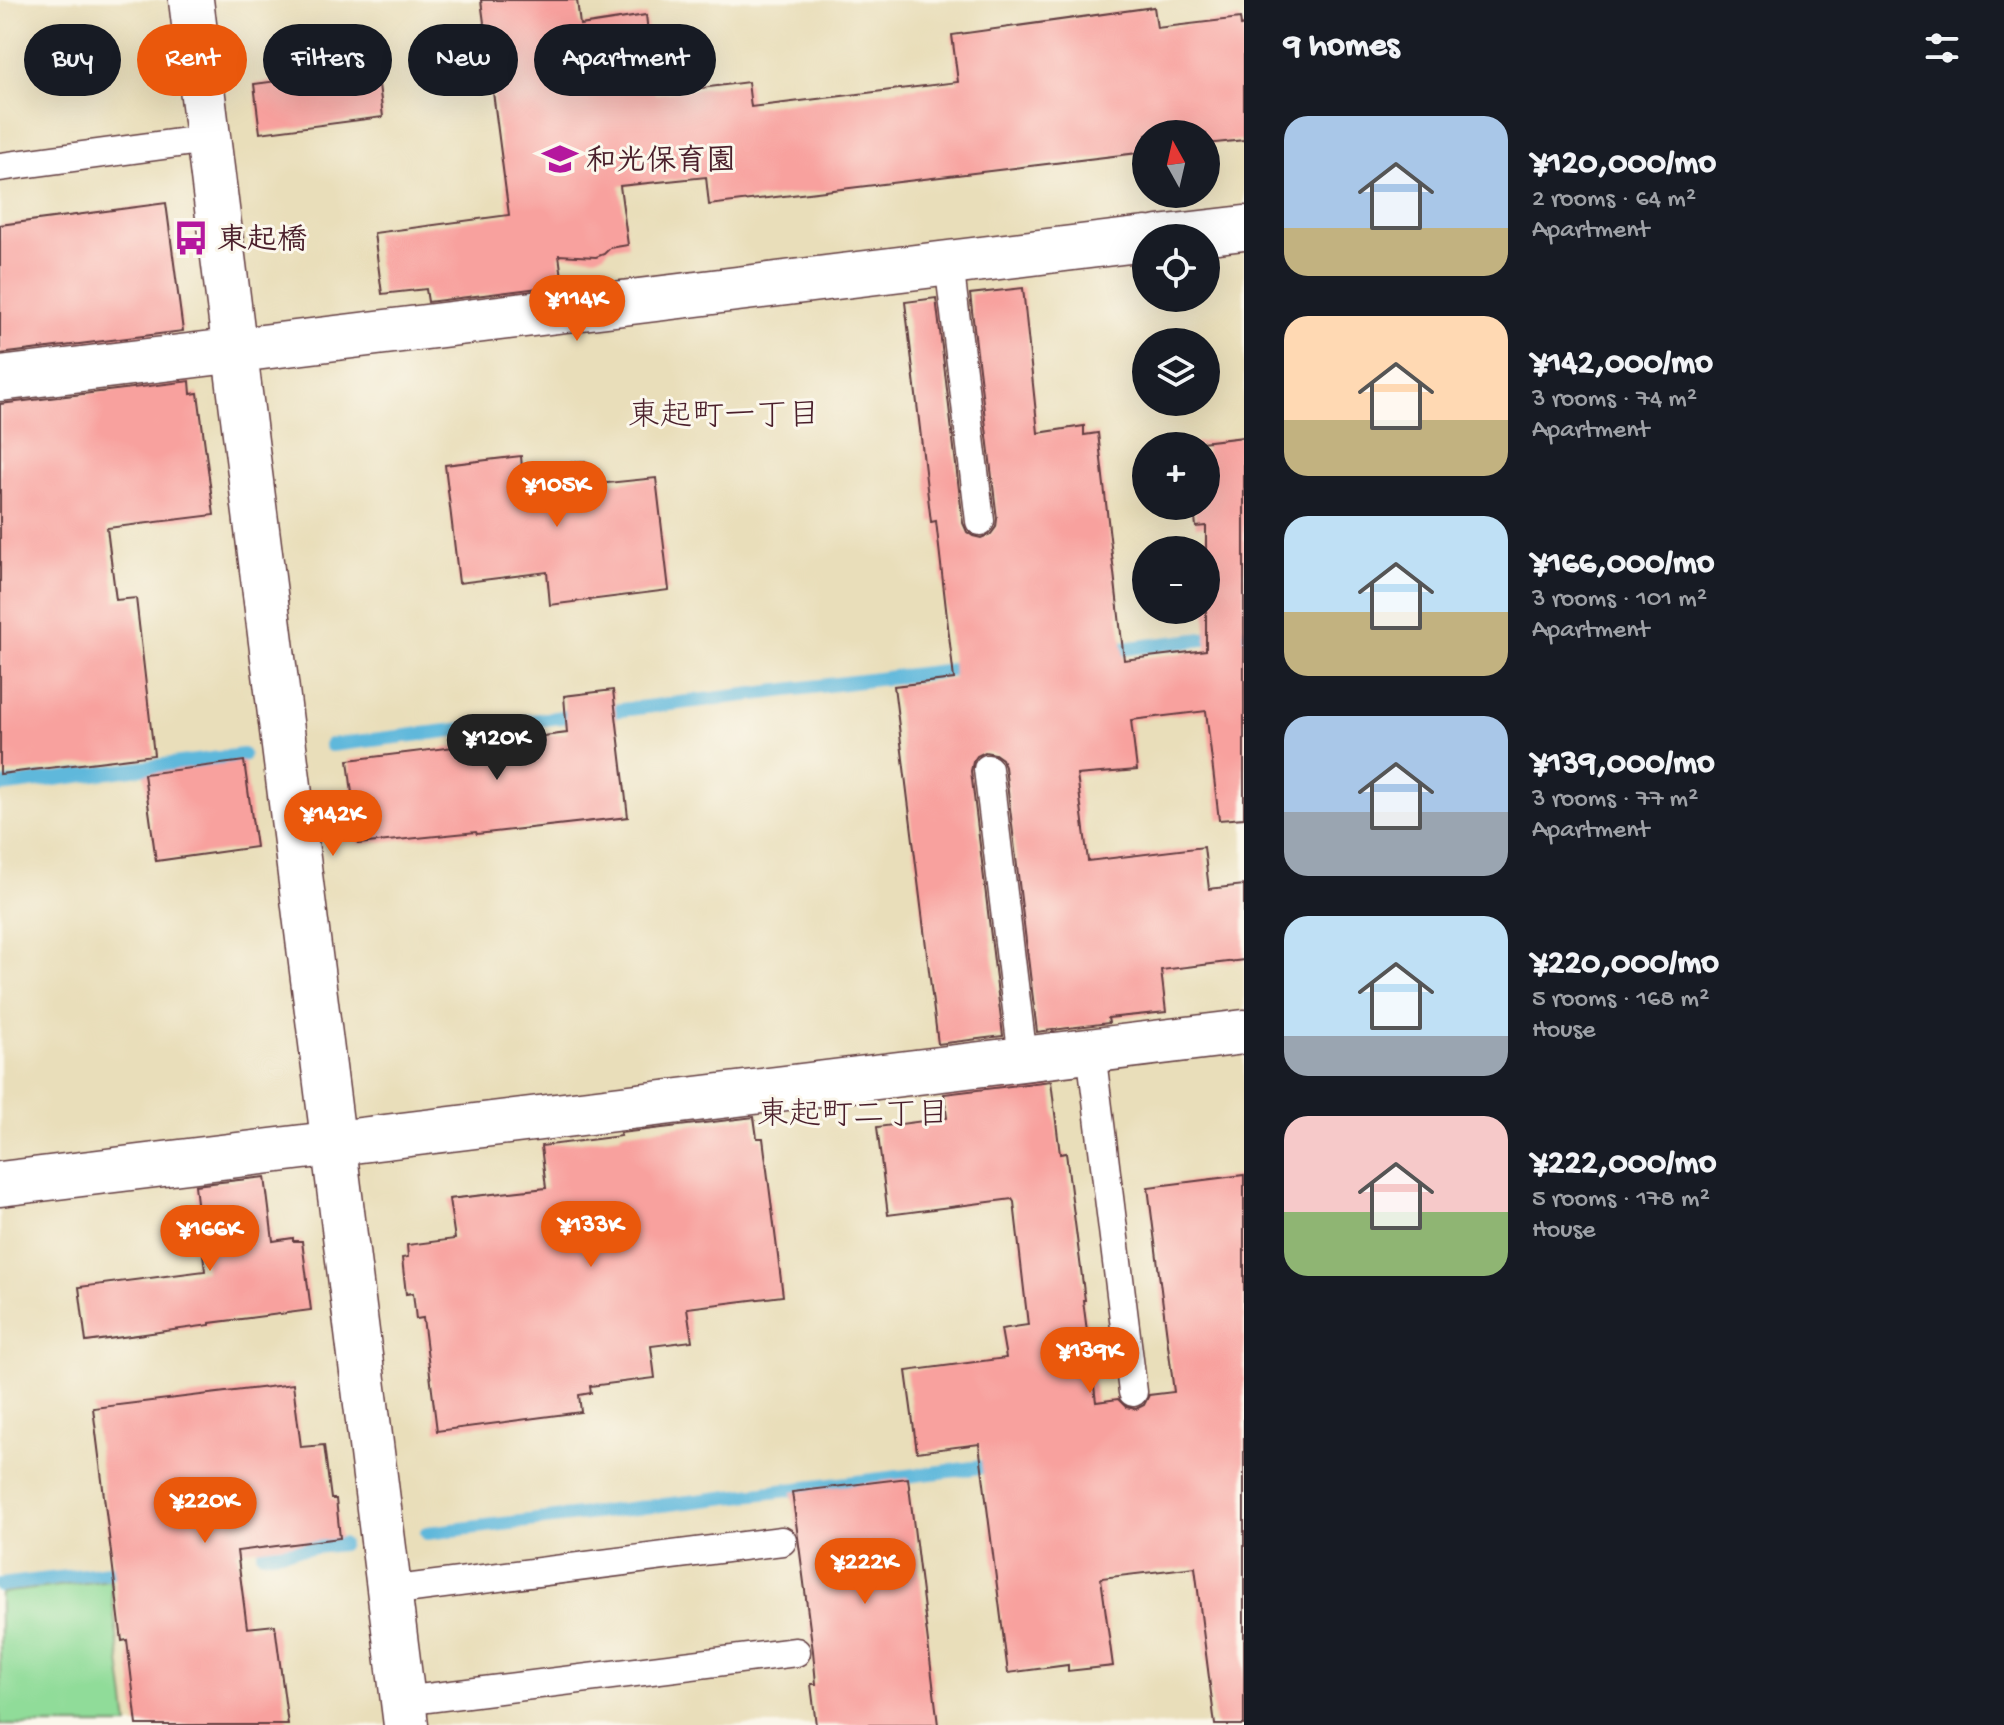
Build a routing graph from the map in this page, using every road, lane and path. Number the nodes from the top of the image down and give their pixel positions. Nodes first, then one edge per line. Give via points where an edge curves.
1 (191, 0) edge
2 (208, 139) junction
3 (0, 167) edge
4 (1244, 228) edge
5 (1220, 231) edge
6 (1132, 241) edge
7 (949, 263) junction
8 (235, 350) junction
9 (0, 379) edge
10 (980, 521) dead end
11 (988, 769) dead end
12 (1244, 1032) edge
13 (1091, 1051) junction
14 (1023, 1059) junction
15 (333, 1144) junction
16 (0, 1184) edge
17 (1133, 1392) dead end
18 (782, 1541) dead end
19 (389, 1591) junction
20 (796, 1652) dead end
21 (405, 1713) edge

1 - 2 street
2 - 3 lane
2 - 8 street
4 - 5 street
6 - 7 street
7 - 8 street
7 - 10 lane
8 - 9 street
8 - 15 street
11 - 14 lane
12 - 13 street
13 - 14 street
13 - 17 lane
14 - 15 street
15 - 16 street
15 - 19 street
18 - 19 lane
19 - 21 street
20 - 21 lane

